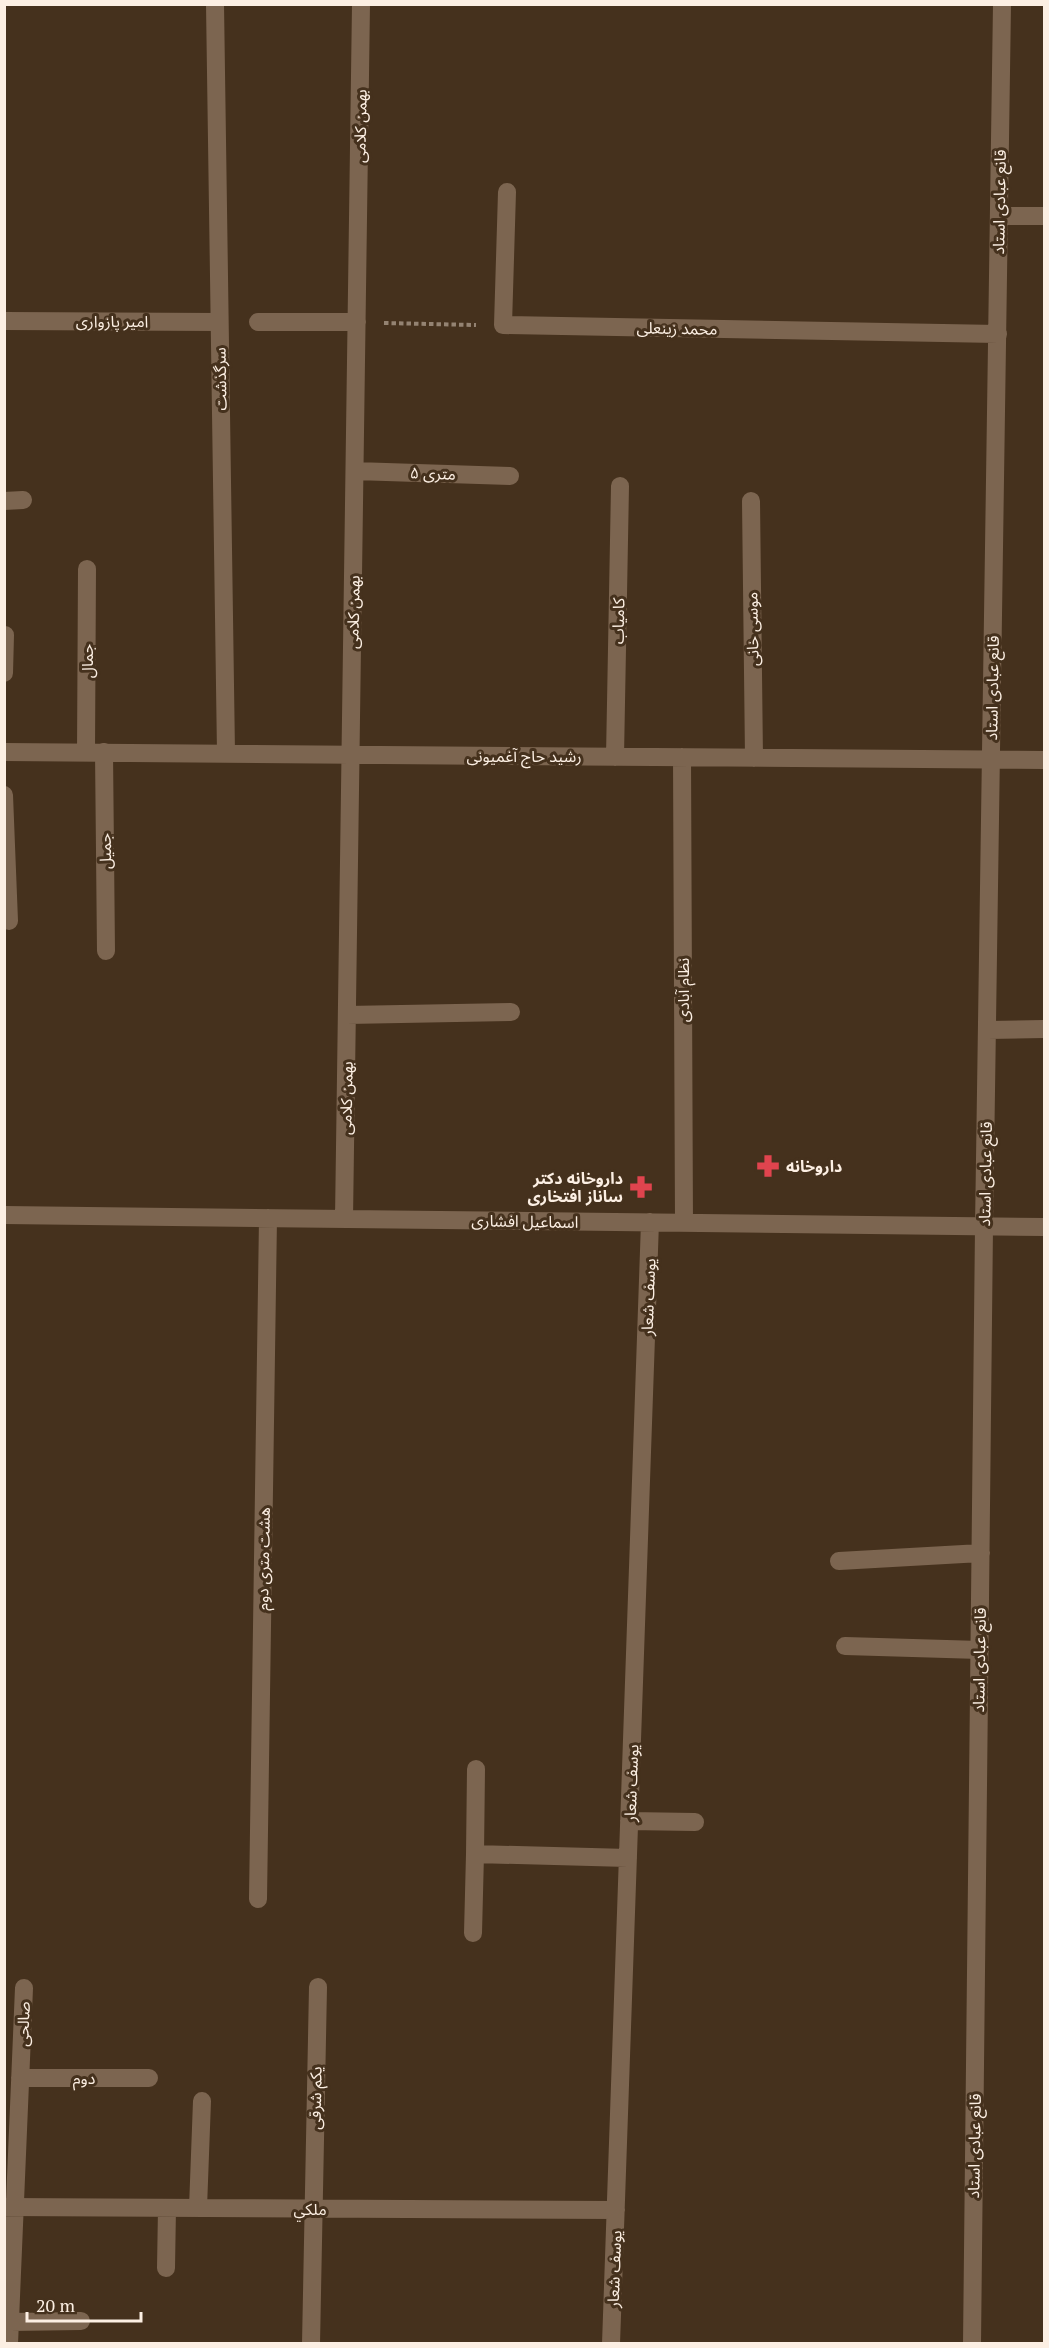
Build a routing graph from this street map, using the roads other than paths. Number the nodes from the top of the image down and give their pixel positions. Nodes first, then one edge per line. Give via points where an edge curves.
1 (215, 4) edge
2 (361, 4) edge
3 (1002, 4) edge
4 (507, 192) dead end
5 (999, 216) junction
6 (1044, 216) edge
7 (4, 321) edge
8 (219, 322) junction
9 (258, 322) dead end
10 (357, 322) junction
11 (998, 334) junction
12 (355, 471) junction
13 (510, 476) dead end
14 (620, 486) dead end
15 (751, 501) dead end
16 (87, 569) dead end
17 (5, 635) edge
18 (4, 673) edge
19 (4, 752) edge
20 (95, 752) junction
21 (226, 753) junction
22 (351, 754) junction
23 (615, 757) junction
24 (682, 757) junction
25 (754, 758) junction
26 (992, 760) junction
27 (1044, 760) edge
28 (4, 795) edge
29 (9, 921) dead end
30 (106, 951) dead end
31 (511, 1012) dead end
32 (347, 1015) junction
33 (1044, 1029) edge
34 (988, 1030) junction
35 (4, 1215) edge
36 (268, 1218) junction
37 (344, 1219) junction
38 (650, 1222) junction
39 (684, 1223) junction
40 (984, 1227) junction
41 (1044, 1227) edge
42 (981, 1553) junction
43 (839, 1561) dead end
44 (845, 1646) dead end
45 (980, 1650) junction
46 (476, 1769) dead end
47 (630, 1821) junction
48 (695, 1822) dead end
49 (476, 1854) junction
50 (628, 1858) junction
51 (258, 1899) dead end
52 (473, 1933) dead end
53 (318, 1987) dead end
54 (24, 1988) dead end
55 (15, 2065) edge
56 (149, 2078) dead end
57 (12, 2096) edge
58 (202, 2101) dead end
59 (10, 2207) edge
60 (167, 2208) junction
61 (198, 2208) junction
62 (313, 2209) junction
63 (616, 2210) junction
64 (166, 2268) dead end
65 (10, 2322) junction
66 (81, 2322) dead end
67 (9, 2343) edge
68 (311, 2343) edge
69 (611, 2343) edge
70 (972, 2343) edge

1 - 8 street, سرگذشت
2 - 10 street, بهمن کلامی
3 - 5 street, قانع عبادی استاد
4 - 11 street, محمد زینعلی via 503,325
5 - 6 street
5 - 11 street, قانع عبادی استاد
7 - 8 street, امیر پازواری
8 - 21 street, سرگذشت
9 - 10 street
10 - 12 street, بهمن کلامی
11 - 26 street, قانع عبادی استاد
12 - 13 street, ۵ متری
12 - 22 street, بهمن کلامی
14 - 23 street, کامیاب
15 - 25 street, موسی خانی
16 - 20 street, جمال
17 - 18 street
19 - 20 street, رشید حاج آغمیونی
20 - 21 street, رشید حاج آغمیونی
20 - 30 street, جمیل
21 - 22 street, رشید حاج آغمیونی
22 - 23 street, رشید حاج آغمیونی
22 - 32 street, بهمن کلامی
23 - 24 street, رشید حاج آغمیونی
24 - 25 street, رشید حاج آغمیونی
24 - 39 street, نظام آبادی
25 - 26 street, رشید حاج آغمیونی
26 - 27 street, رشید حاج آغمیونی
26 - 34 street, قانع عبادی استاد
28 - 29 street
31 - 32 street
32 - 37 street, بهمن کلامی
33 - 34 street
34 - 40 street, قانع عبادی استاد
35 - 36 street, اسماعیل افشاری
36 - 37 street, اسماعیل افشاری
36 - 51 street, هشت متری دوم
37 - 38 street, اسماعیل افشاری
38 - 39 street, اسماعیل افشاری
38 - 47 street, یوسف شعار
39 - 40 street, اسماعیل افشاری
40 - 41 street, اسماعیل افشاری
40 - 42 street, قانع عبادی استاد
42 - 43 street
42 - 45 street, قانع عبادی استاد
44 - 45 street
45 - 70 street, قانع عبادی استاد
46 - 49 street
47 - 48 street
47 - 50 street, یوسف شعار
49 - 50 street
49 - 52 street
50 - 63 street, یوسف شعار
53 - 62 street, یکم شرقی
54 - 55 street, صالحی
55 - 56 street, دوم
55 - 57 street, صالحی
57 - 59 street, صالحی
58 - 61 street
59 - 60 street, ملکي
59 - 65 street, صالحی
60 - 61 street, ملکي
60 - 64 street
61 - 62 street, ملکي
62 - 63 street, ملکي
62 - 68 street, یکم شرقی
63 - 69 street, یوسف شعار
65 - 66 street
65 - 67 street, صالحی

